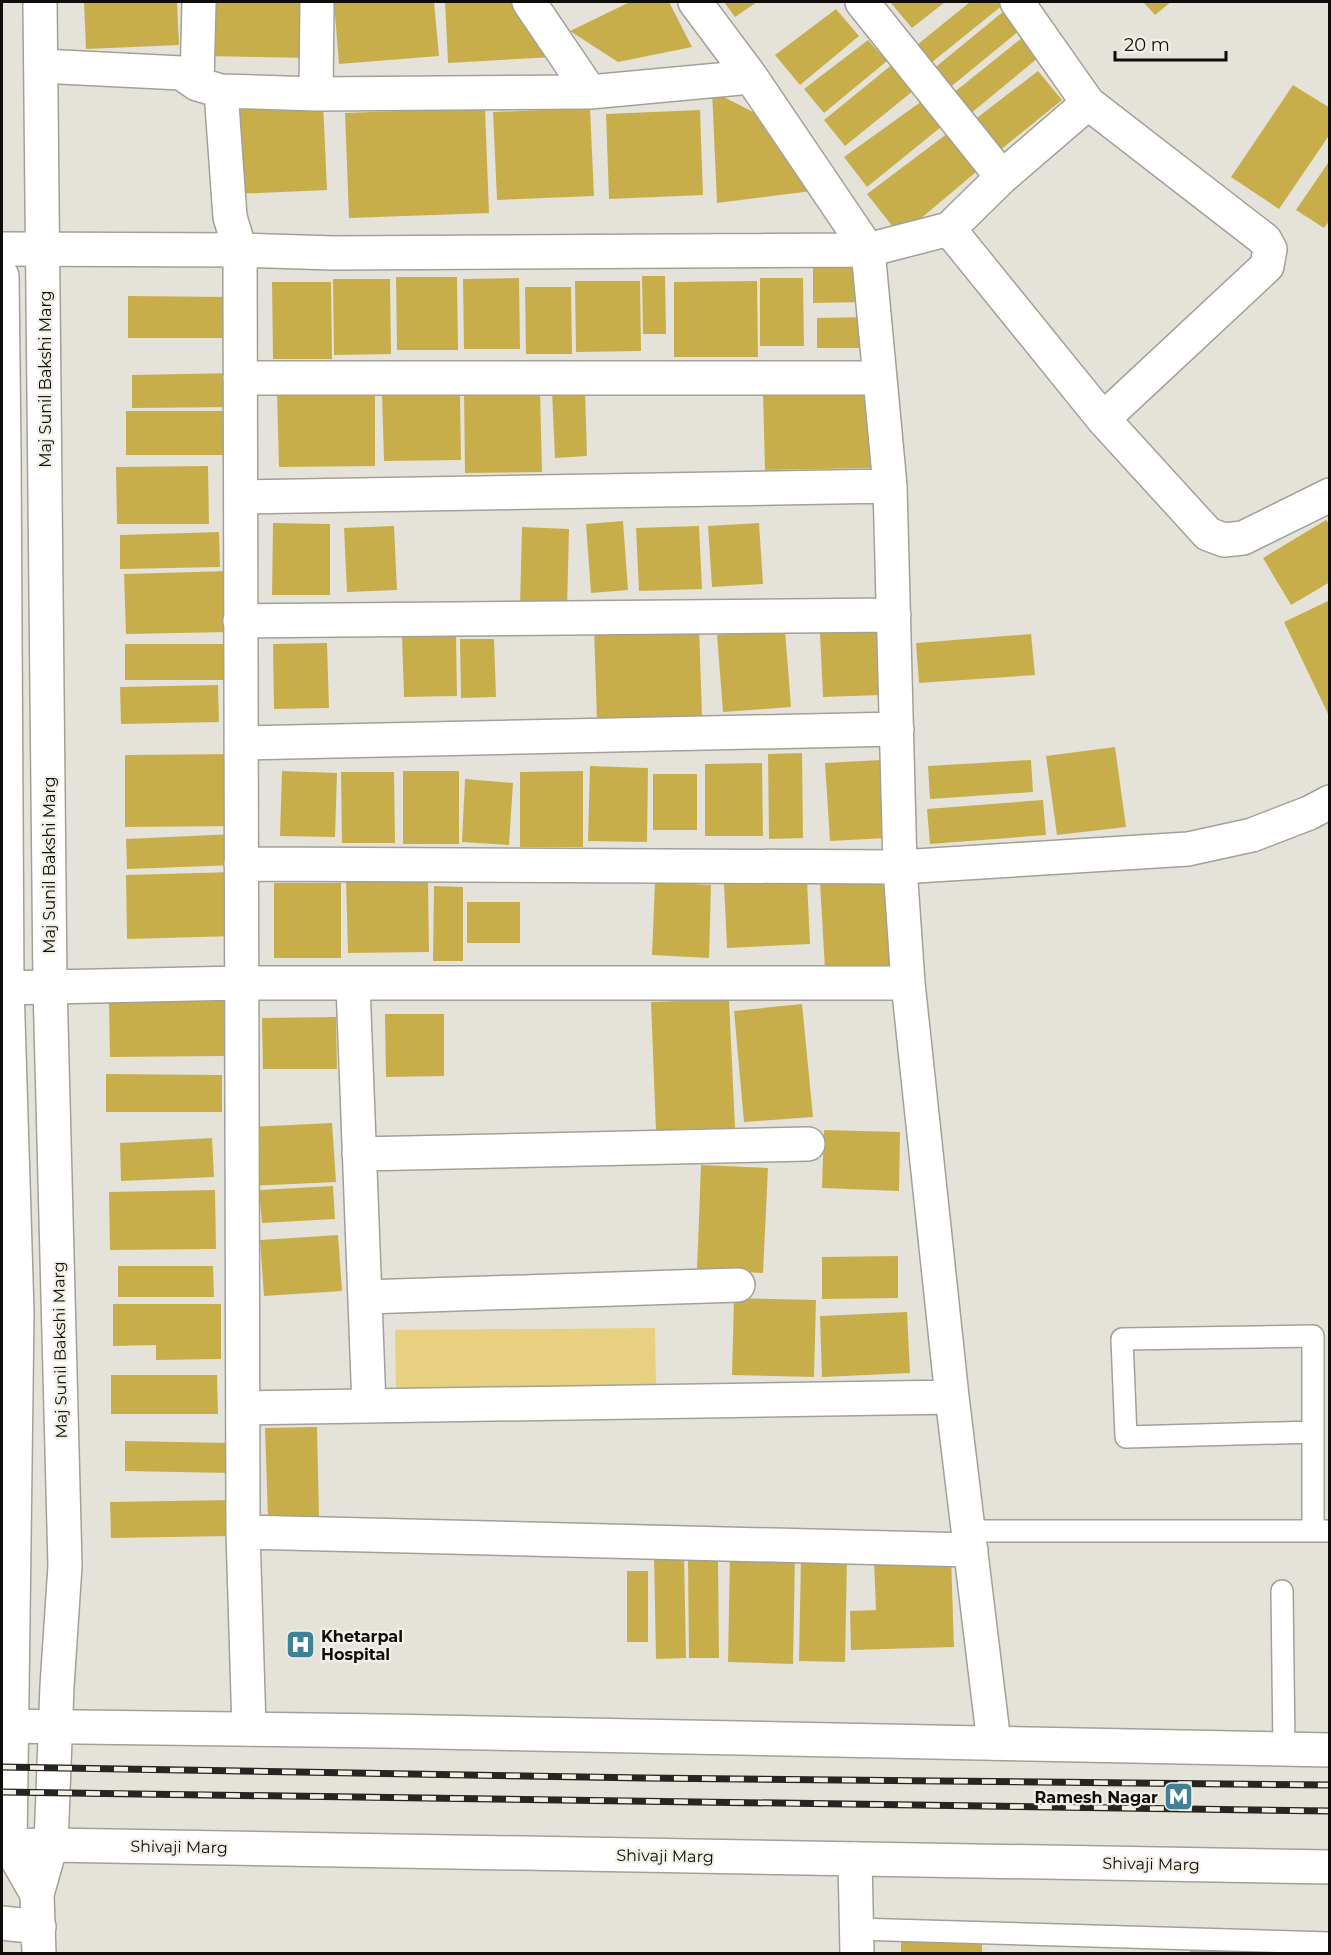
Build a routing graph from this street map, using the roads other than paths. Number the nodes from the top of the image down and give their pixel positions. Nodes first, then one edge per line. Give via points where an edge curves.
1 (40, 2) edge
2 (199, 2) edge
3 (317, 2) edge
4 (529, 2) edge
5 (695, 2) edge
6 (862, 2) edge
7 (1017, 2) edge
8 (41, 66) junction
9 (751, 77) junction
10 (209, 87) junction
11 (590, 92) junction
12 (316, 94) junction
13 (1088, 103) junction
14 (1002, 177) junction
15 (949, 229) junction
16 (2, 249) edge
17 (44, 249) junction
18 (240, 250) junction
19 (868, 250) junction
20 (2, 276) edge
21 (240, 378) junction
22 (880, 378) junction
23 (1103, 420) junction
24 (890, 486) junction
25 (1329, 495) edge
26 (241, 496) junction
27 (894, 615) junction
28 (240, 621) junction
29 (897, 729) junction
30 (241, 743) junction
31 (1329, 802) edge
32 (241, 864) junction
33 (900, 867) junction
34 (242, 983) junction
35 (908, 983) junction
36 (50, 985) junction
37 (353, 985) junction
38 (4, 987) edge
39 (808, 1144) dead end
40 (359, 1154) junction
41 (738, 1285) dead end
42 (365, 1297) junction
43 (952, 1397) junction
44 (369, 1406) junction
45 (244, 1408) junction
46 (1313, 1432) junction
47 (1321, 1531) edge
48 (243, 1532) junction
49 (969, 1540) junction
50 (1282, 1591) dead end
51 (6, 1726) edge
52 (55, 1727) junction
53 (249, 1729) junction
54 (994, 1743) junction
55 (1284, 1749) junction
56 (1329, 1750) edge
57 (51, 1845) junction
58 (6, 1846) edge
59 (855, 1859) junction
60 (1329, 1867) edge
61 (37, 1894) junction
62 (2, 1923) edge
63 (39, 1940) edge
64 (857, 1941) edge
65 (1329, 1942) edge

1 - 8 street, Maj Sunil Bakshi Marg
2 - 10 street
3 - 12 street
4 - 11 street
5 - 9 street
6 - 14 street
7 - 13 street
8 - 10 street via 181,73
8 - 17 street, Maj Sunil Bakshi Marg
9 - 11 street
9 - 19 street
10 - 12 street
10 - 18 street via 230,218
11 - 12 street
13 - 14 street
13 - 23 street via 1265,240 1270,249 1267,266
14 - 15 street
15 - 19 street
15 - 23 street
16 - 17 street
17 - 18 street
17 - 36 street, Maj Sunil Bakshi Marg
18 - 19 street
18 - 21 street
19 - 22 street
20 - 38 street
21 - 22 street
21 - 26 street
22 - 24 street
23 - 25 street via 1208,534 1224,540 1243,538
24 - 26 street
24 - 27 street
26 - 28 street
27 - 28 street
27 - 29 street
28 - 30 street
29 - 30 street
29 - 33 street
30 - 32 street
31 - 33 street via 1252,835 1188,849
32 - 33 street
32 - 34 street
33 - 35 street
34 - 36 street
34 - 37 street
34 - 45 street
35 - 37 street
35 - 43 street
36 - 38 street
36 - 52 street, Maj Sunil Bakshi Marg via 65,1566
37 - 40 street
38 - 51 street via 17,1312
39 - 40 street
40 - 42 street
41 - 42 street
42 - 44 street
43 - 44 street
43 - 49 street
44 - 45 street
45 - 48 street
46 - 46 lane via 1313,1336 1122,1339 1126,1437
46 - 47 lane
47 - 49 lane
48 - 49 street
48 - 53 street
49 - 54 street
50 - 55 lane
51 - 52 street
51 - 58 street
52 - 53 street
52 - 57 street, Maj Sunil Bakshi Marg
53 - 54 street
54 - 55 street
55 - 56 street
57 - 58 street, Shivaji Marg
57 - 59 street, Shivaji Marg
57 - 61 street, Maj Sunil Bakshi Marg
58 - 61 street
59 - 60 street, Shivaji Marg
59 - 64 street
61 - 63 street
62 - 63 street
64 - 65 lane

